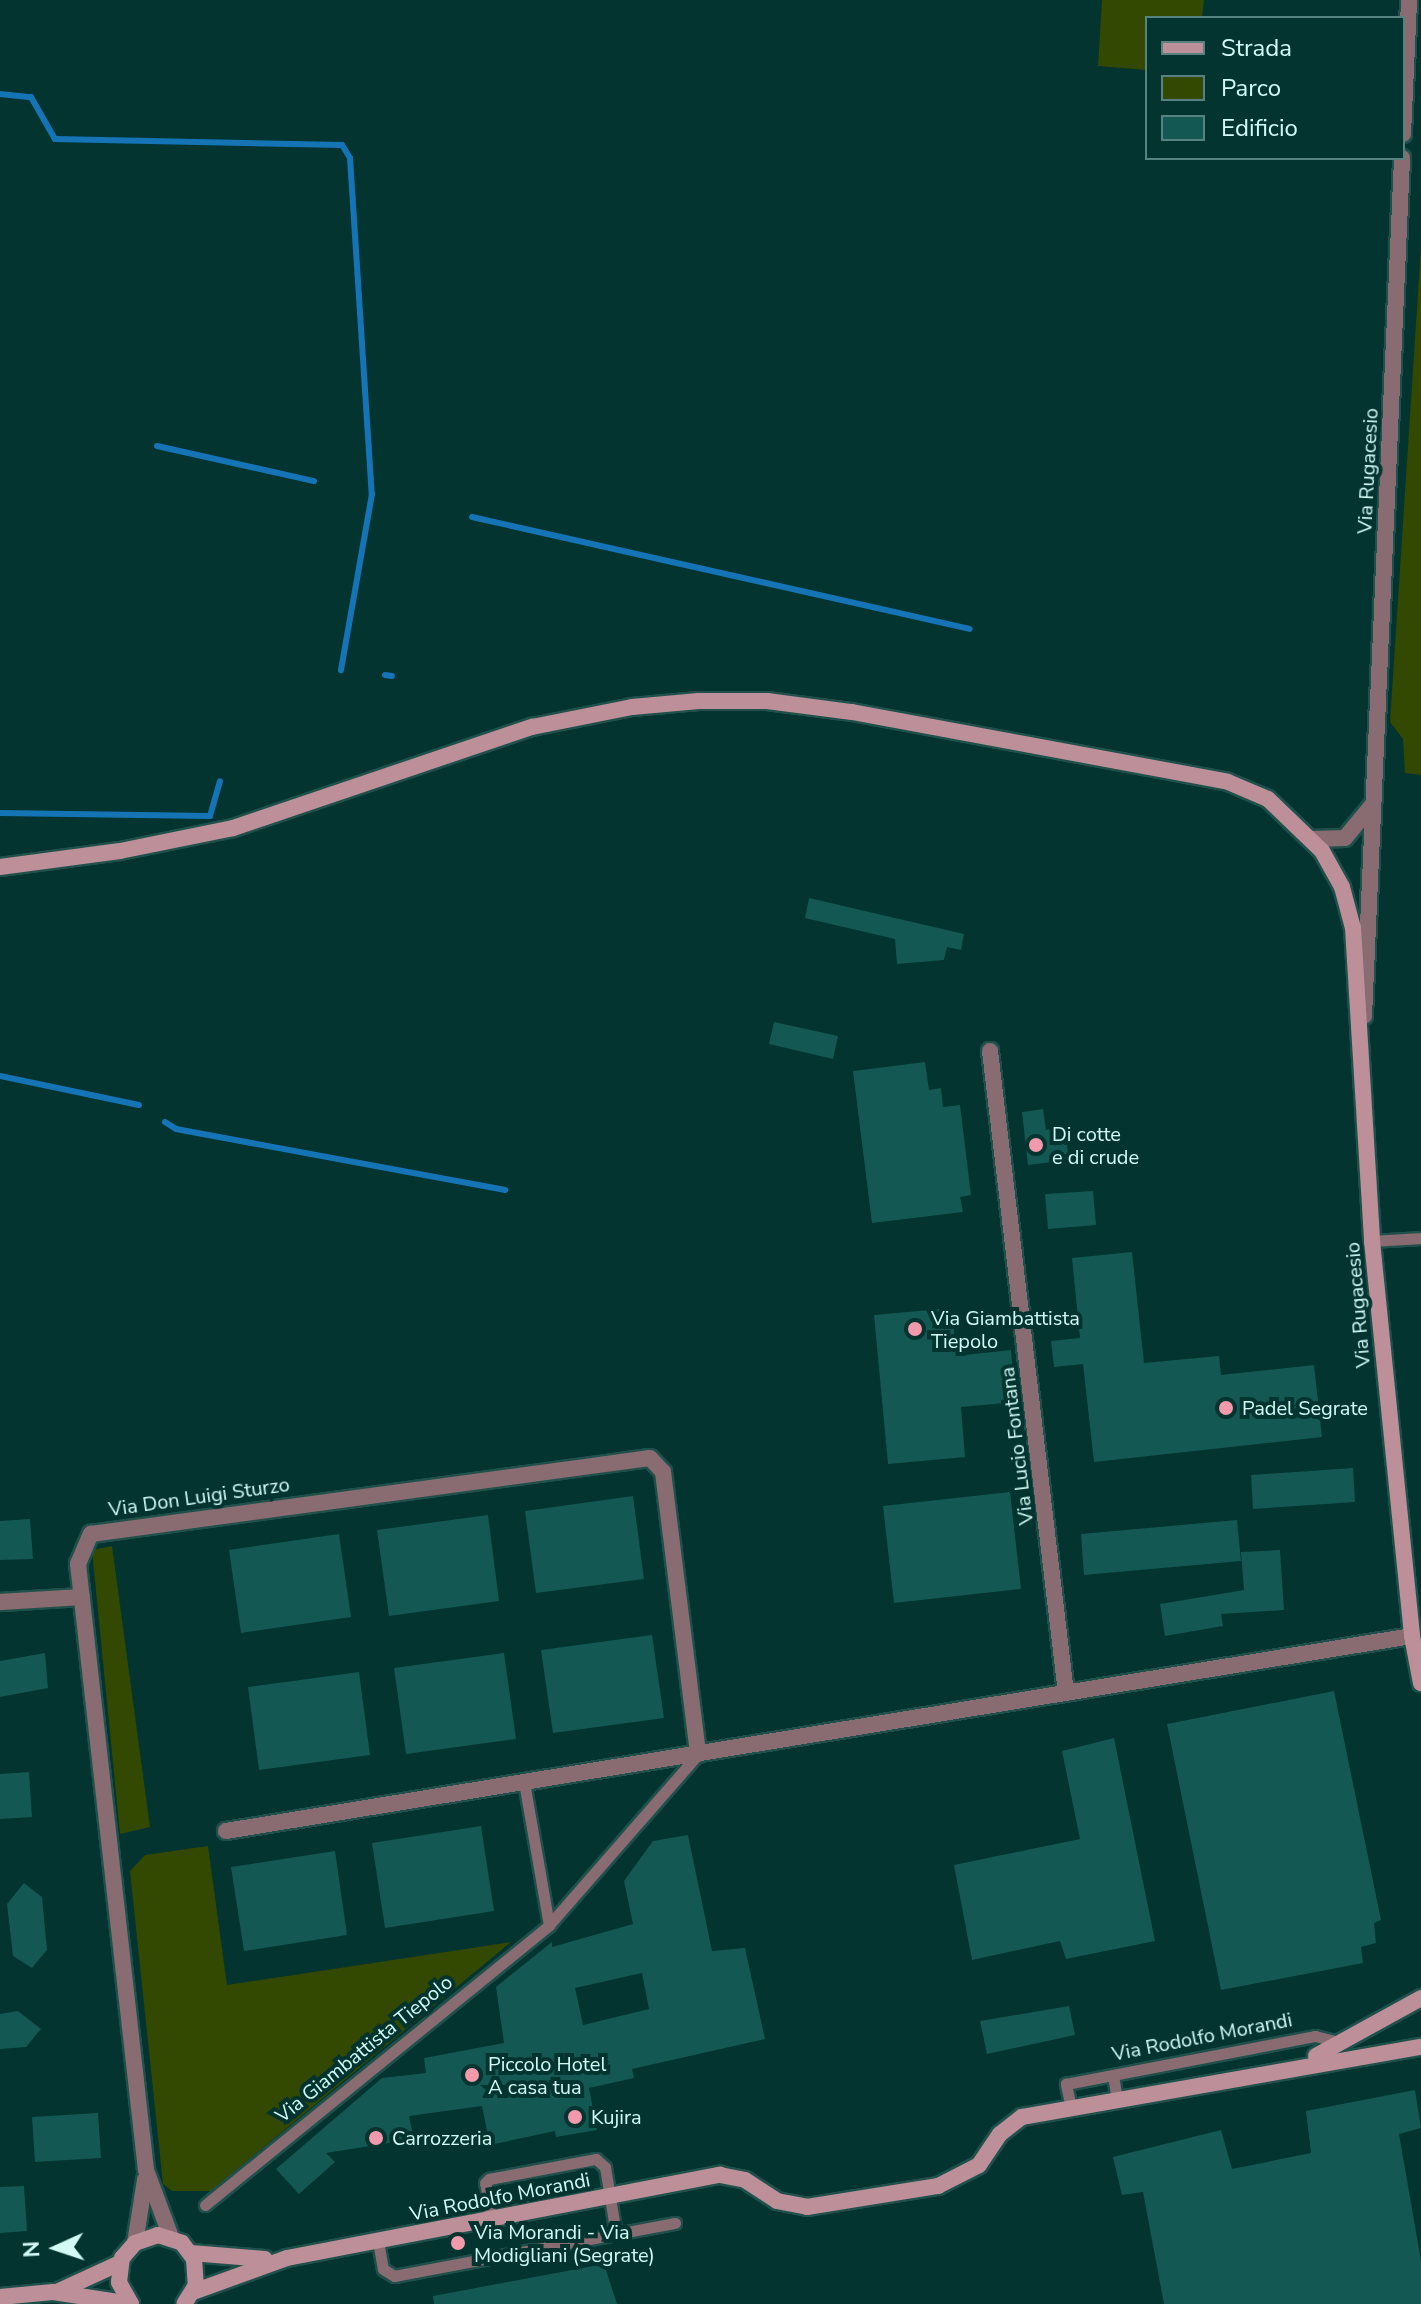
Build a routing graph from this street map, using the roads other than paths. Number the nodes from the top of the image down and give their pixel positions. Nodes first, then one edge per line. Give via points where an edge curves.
1 (1409, 0) edge
2 (1405, 89) edge
3 (1402, 160) edge
4 (1374, 794) junction
5 (1324, 841) junction
6 (0, 867) edge
7 (990, 1051) dead end
8 (1363, 1065) junction
9 (1421, 1238) edge
10 (1372, 1241) junction
11 (82, 1597) junction
12 (0, 1602) edge
13 (1412, 1636) junction
14 (1420, 1675) edge
15 (1066, 1693) junction
16 (698, 1754) junction
17 (524, 1782) junction
18 (226, 1831) dead end
19 (549, 1925) junction
20 (1421, 1998) edge
21 (1344, 2043) junction
22 (1421, 2047) edge
23 (1288, 2066) junction
24 (1113, 2075) junction
25 (1117, 2099) junction
26 (1071, 2108) junction
27 (146, 2170) junction
28 (612, 2196) junction
29 (205, 2205) dead end
30 (491, 2219) junction
31 (675, 2223) dead end
32 (616, 2234) junction
33 (171, 2237) junction
34 (378, 2241) junction
35 (135, 2243) junction
36 (191, 2253) junction
37 (287, 2258) junction
38 (120, 2263) junction
39 (53, 2292) junction
40 (0, 2297) edge
41 (188, 2298) edge
42 (131, 2304) edge

1 - 2 street
3 - 4 street, Via Rugacesio
4 - 5 street via 1351,834
4 - 8 street, Via Rugacesio
5 - 6 main road, Via Rugacesio via 1277,805 1228,782 767,701 665,703 576,717 499,737 261,821 134,849
5 - 8 main road, Via Rugacesio via 1351,916
7 - 15 street, Via Lucio Fontana
8 - 10 main road, Via Rugacesio
9 - 10 lane
10 - 13 main road, Via Rugacesio
11 - 12 street
11 - 16 street, Via Don Luigi Sturzo via 78,1564 85,1540 98,1531 650,1458 663,1472
11 - 27 street, Via Don Luigi Sturzo
13 - 14 main road, Via Rugacesio
13 - 15 street
15 - 16 street
16 - 17 street
16 - 19 lane, Via Giambattista Tiepolo
17 - 18 street
17 - 19 lane
19 - 29 lane, Via Giambattista Tiepolo
20 - 21 main road
21 - 23 main road
21 - 24 lane, Via Rodolfo Morandi via 1315,2036
22 - 23 main road
23 - 25 main road
24 - 25 lane
24 - 26 lane, Via Rodolfo Morandi via 1066,2084
25 - 26 main road
26 - 28 main road, Via Rodolfo Morandi via 1022,2117 1000,2134 979,2165 938,2186 807,2207 777,2201 745,2180 720,2175
27 - 33 street, Via Don Luigi Sturzo
27 - 35 street, Via Don Luigi Sturzo
28 - 30 main road, Via Rodolfo Morandi
28 - 30 lane via 605,2167 596,2159 500,2176 485,2183
28 - 32 lane
30 - 34 main road, Via Rodolfo Morandi
31 - 32 lane
32 - 34 lane via 394,2276 383,2269
33 - 35 main road via 152,2235
33 - 36 main road
34 - 37 main road, Via Rodolfo Morandi
35 - 38 main road
36 - 37 main road, Via Rodolfo Morandi via 235,2260
36 - 41 main road via 197,2272
37 - 41 main road, Via Rodolfo Morandi
38 - 39 main road
38 - 42 main road via 119,2282
39 - 40 main road
39 - 42 main road

